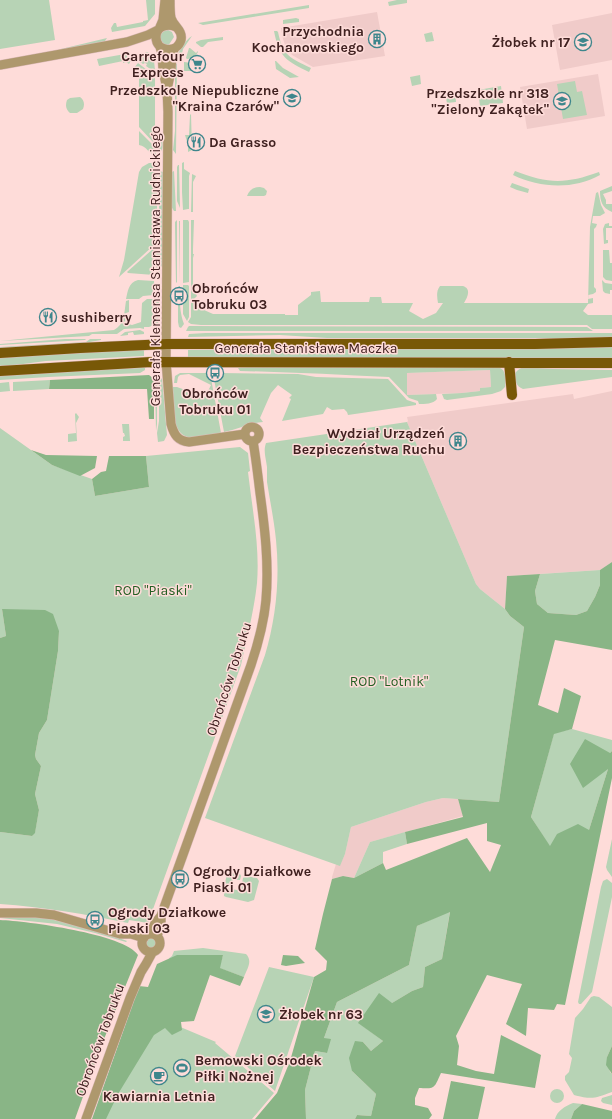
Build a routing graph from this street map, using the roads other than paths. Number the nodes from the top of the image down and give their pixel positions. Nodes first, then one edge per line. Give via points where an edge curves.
1 (165, 0) edge
2 (170, 0) edge
3 (176, 27) junction
4 (159, 29) junction
5 (127, 42) junction
6 (159, 45) junction
7 (174, 48) junction
8 (0, 65) edge
9 (167, 89) junction
10 (612, 342) edge
11 (167, 344) junction
12 (0, 353) edge
13 (166, 362) junction
14 (509, 362) junction
15 (612, 363) edge
16 (0, 371) edge
17 (512, 395) dead end
18 (245, 434) junction
19 (253, 441) junction
20 (0, 913) edge
21 (148, 942) junction
22 (86, 1119) edge

1 - 4 street via 163,20
2 - 3 street via 171,18
3 - 4 street via 168,24
3 - 7 street via 181,38
4 - 5 street
4 - 6 street via 156,36
5 - 6 street
5 - 8 street
6 - 7 street via 166,50
6 - 9 street, Generała Klemensa Stanisława Rudnickiego
7 - 9 street, Generała Klemensa Stanisława Rudnickiego
9 - 11 street, Generała Klemensa Stanisława Rudnickiego
10 - 11 main road, Generała Stanisława Maczka
11 - 12 main road, Generała Stanisława Maczka
11 - 13 street, Generała Klemensa Stanisława Rudnickiego
13 - 14 main road, Generała Stanisława Maczka
13 - 16 main road, Generała Stanisława Maczka
13 - 18 street, Generała Klemensa Stanisława Rudnickiego via 171,424 173,432 180,440 189,442
14 - 15 main road, Generała Stanisława Maczka
14 - 17 main road
18 - 19 street via 246,439
18 - 19 street via 250,427 257,429 259,437
19 - 21 street, Obrońców Tobruku via 267,555 263,621 251,665 161,916 161,925
20 - 21 street via 54,915 120,934 130,940
21 - 22 street, Obrońców Tobruku via 146,964

